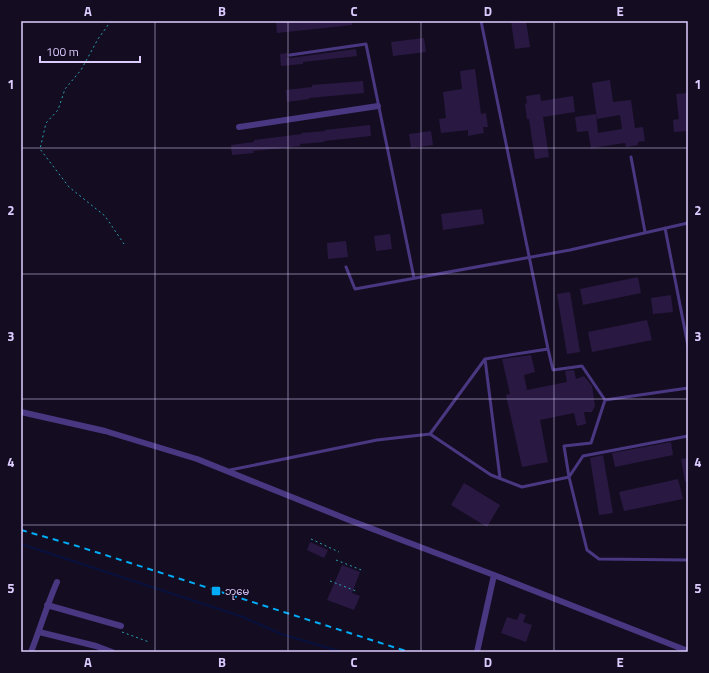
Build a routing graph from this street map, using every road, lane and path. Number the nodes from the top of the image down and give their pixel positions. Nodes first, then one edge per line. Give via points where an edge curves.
1 (111, 21) edge
2 (481, 21) edge
3 (290, 55) dead end
4 (378, 106) junction
5 (239, 127) dead end
6 (631, 157) dead end
7 (688, 223) edge
8 (665, 228) junction
9 (645, 232) junction
10 (124, 244) dead end
11 (529, 257) junction
12 (346, 266) dead end
13 (414, 278) junction
14 (688, 346) edge
15 (548, 349) junction
16 (486, 359) junction
17 (688, 388) edge
18 (605, 400) junction
19 (21, 412) edge
20 (430, 434) junction
21 (688, 436) edge
22 (228, 471) junction
23 (569, 477) junction
24 (500, 478) junction
25 (310, 539) dead end
26 (339, 552) dead end
27 (336, 560) dead end
28 (688, 560) edge
29 (364, 571) dead end
30 (494, 575) junction
31 (330, 581) dead end
32 (56, 582) dead end
33 (356, 591) dead end
34 (47, 605) junction
35 (120, 626) joint
36 (39, 632) junction
37 (149, 642) dead end
38 (688, 651) edge
39 (31, 652) edge
40 (112, 652) edge
41 (477, 652) edge

1 - 10 path via 81,70 65,89 58,110 46,123 40,149 69,187 105,216
2 - 11 lane
3 - 4 lane via 366,44
4 - 5 street
4 - 13 lane
6 - 9 lane
7 - 8 lane
8 - 9 lane
8 - 14 lane
9 - 11 lane
11 - 13 lane
11 - 15 lane
12 - 13 lane via 355,289
15 - 16 lane
15 - 18 lane via 553,370 582,366
16 - 20 lane
16 - 24 lane
17 - 18 lane
18 - 23 lane via 592,443 564,446
19 - 22 street via 105,431
20 - 22 lane via 376,440
20 - 24 lane via 491,475
21 - 23 lane via 583,456
22 - 30 street
23 - 24 lane via 522,487
23 - 28 lane via 587,550 599,559
25 - 26 path
27 - 29 path
30 - 38 street
30 - 41 street
31 - 33 path
32 - 34 street
34 - 35 street
34 - 36 street
35 - 37 path via 122,633
36 - 39 street
36 - 40 street

